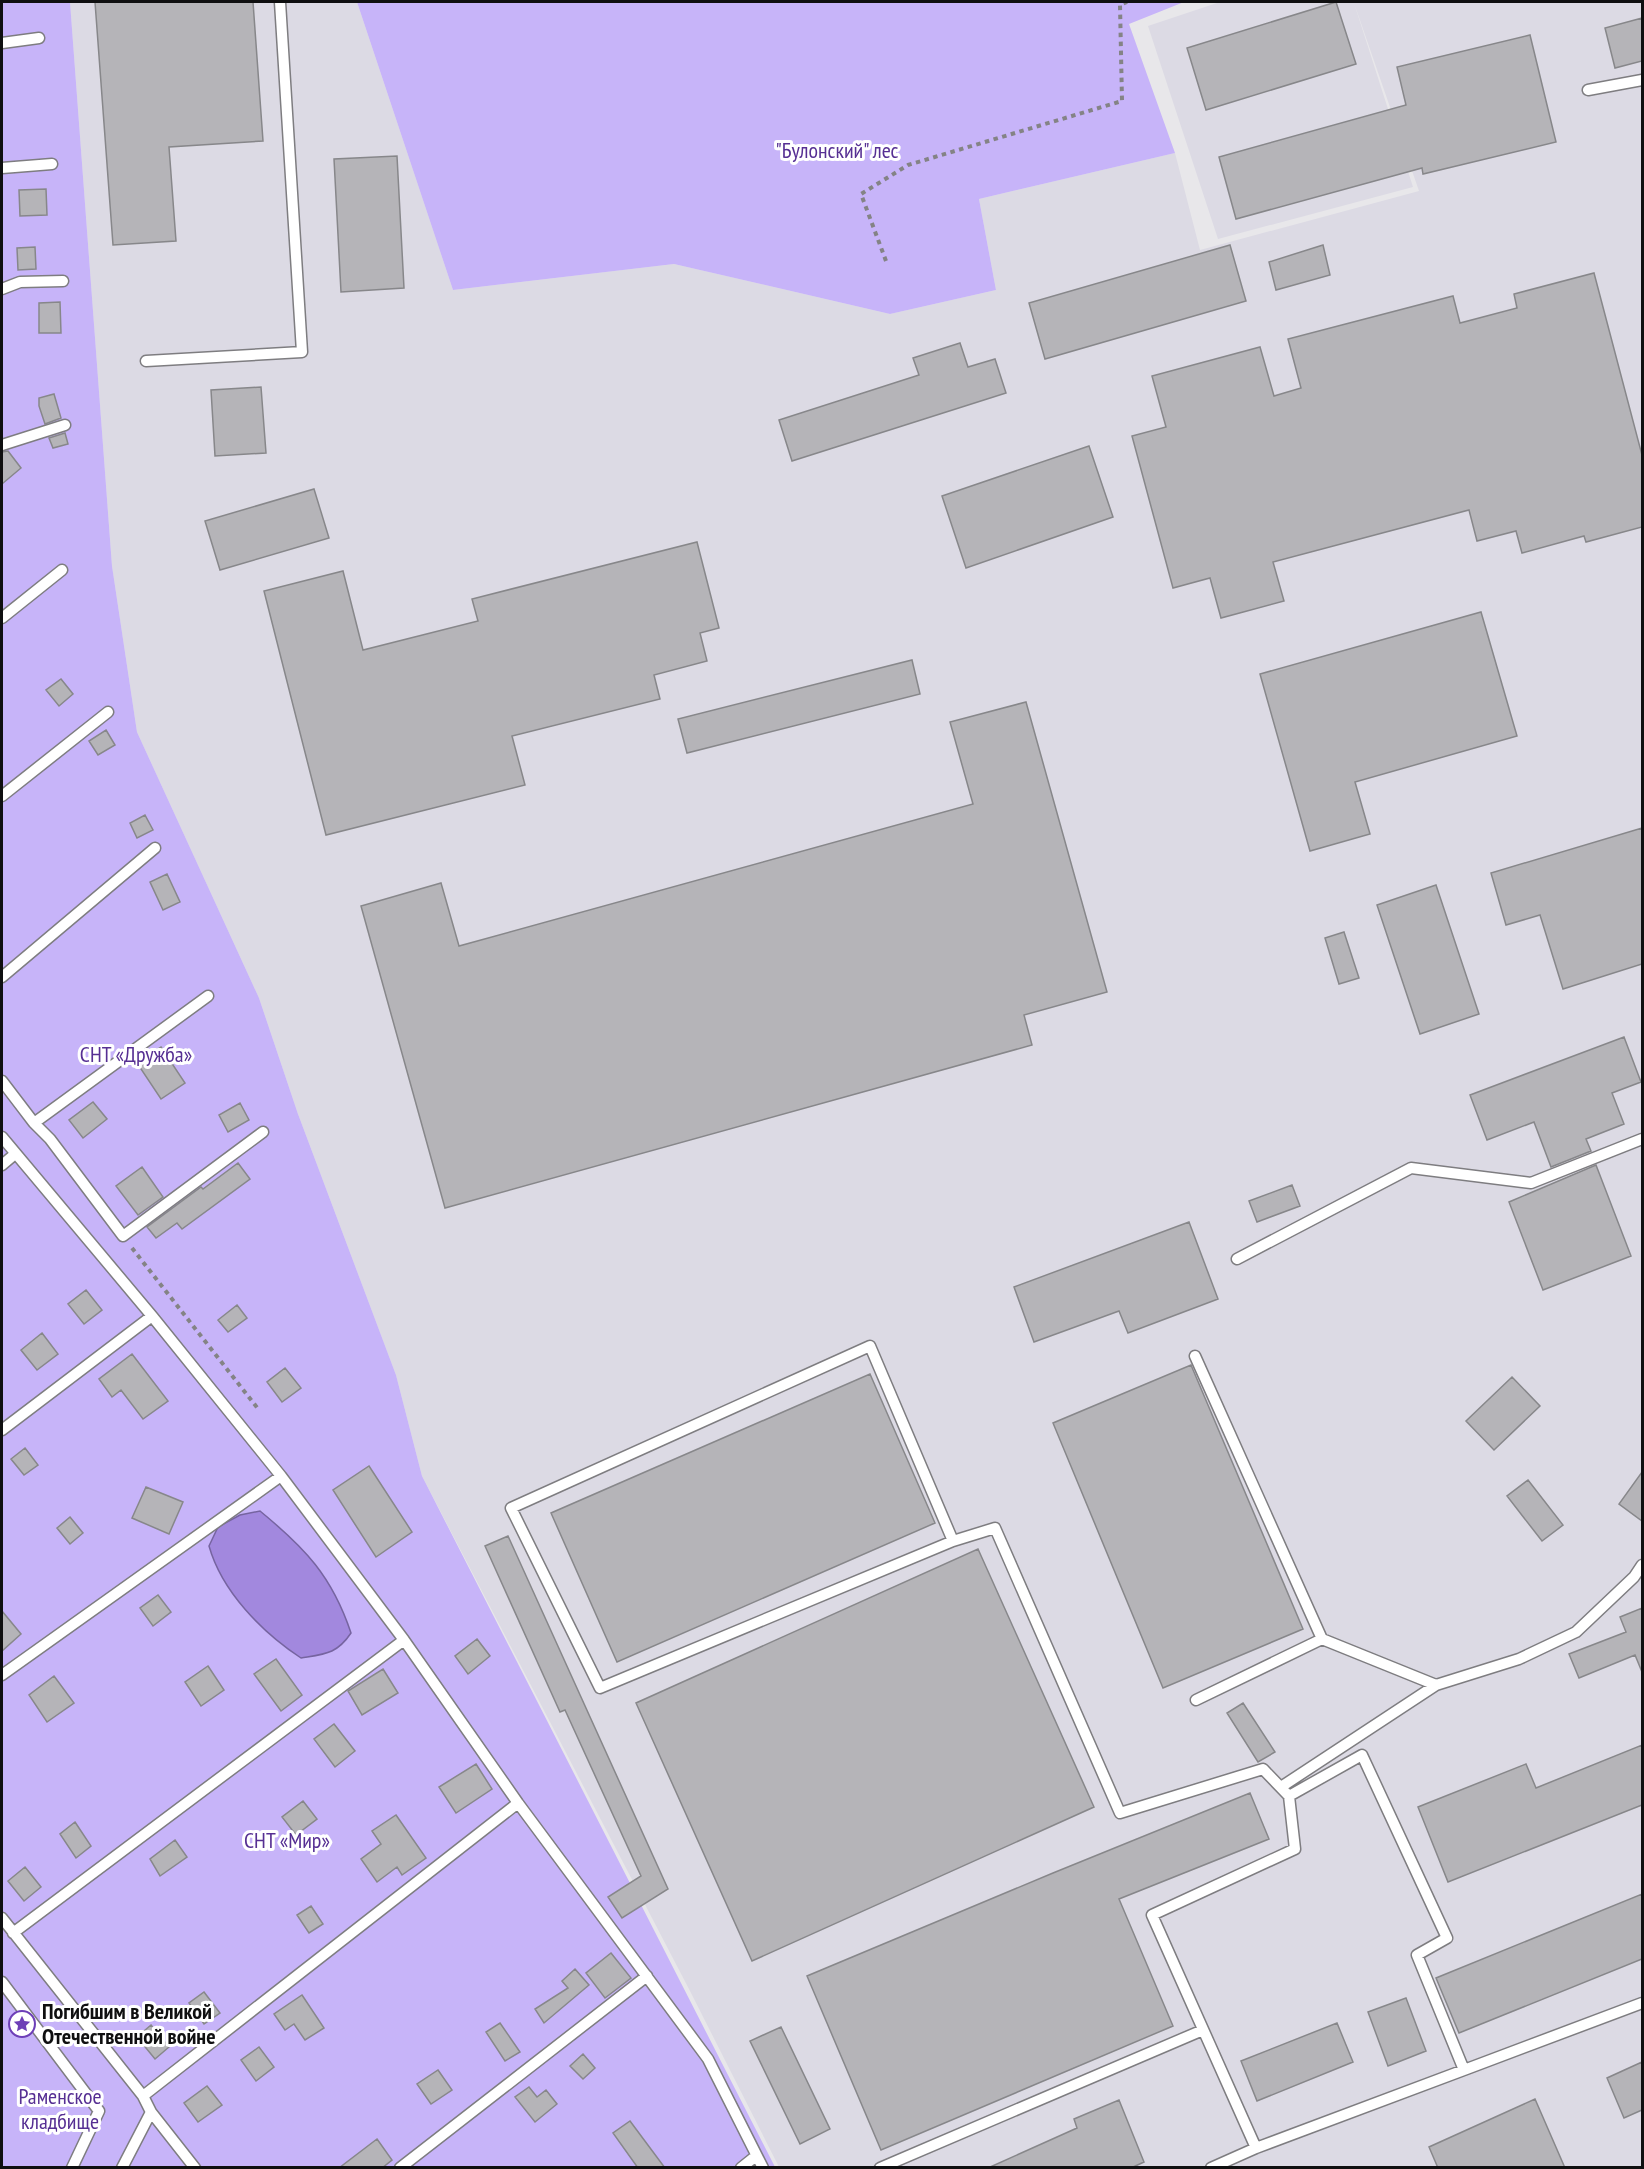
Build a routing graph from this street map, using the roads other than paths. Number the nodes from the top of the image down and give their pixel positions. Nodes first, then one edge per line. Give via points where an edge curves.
1 (280, 2) edge
2 (39, 38) dead end
3 (2, 43) edge
4 (1642, 80) edge
5 (1587, 90) dead end
6 (52, 164) dead end
7 (2, 168) edge
8 (63, 281) dead end
9 (2, 289) edge
10 (146, 361) dead end
11 (65, 425) dead end
12 (2, 445) edge
13 (62, 570) dead end
14 (2, 618) edge
15 (108, 712) dead end
16 (2, 796) edge
17 (155, 848) dead end
18 (2, 977) edge
19 (208, 996) dead end
20 (2, 1081) edge
21 (34, 1124) junction
22 (263, 1132) dead end
23 (2, 1137) edge
24 (1642, 1140) edge
25 (15, 1154) junction
26 (2, 1165) edge
27 (1236, 1259) dead end
28 (152, 1316) junction
29 (1195, 1356) dead end
30 (2, 1430) edge
31 (281, 1476) junction
32 (953, 1541) junction
33 (1642, 1564) edge
34 (1322, 1639) junction
35 (404, 1640) junction
36 (2, 1676) edge
37 (1436, 1685) junction
38 (1196, 1700) dead end
39 (1285, 1792) junction
40 (518, 1803) junction
41 (2, 1918) edge
42 (14, 1933) junction
43 (647, 1976) junction
44 (2, 1982) edge
45 (1642, 2003) edge
46 (1203, 2030) junction
47 (1464, 2070) junction
48 (143, 2096) junction
49 (152, 2112) junction
50 (1256, 2148) junction
51 (756, 2156) junction
52 (72, 2168) edge
53 (122, 2168) edge
54 (195, 2168) edge
55 (399, 2168) edge
56 (741, 2168) edge
57 (763, 2168) edge
58 (880, 2168) edge
59 (1212, 2168) edge

1 - 10 lane via 302,352
2 - 3 lane
4 - 5 lane
6 - 7 lane
8 - 9 lane via 20,282
11 - 12 lane
13 - 14 lane
15 - 16 lane
17 - 18 lane
19 - 21 lane
20 - 21 lane
21 - 22 lane via 50,1139 123,1236
23 - 25 lane
24 - 27 lane via 1531,1183 1411,1168
25 - 26 lane
25 - 28 lane
28 - 30 lane
28 - 31 lane
29 - 34 lane
31 - 35 lane
31 - 36 lane
32 - 32 lane via 870,1346 511,1508 600,1688
32 - 39 lane via 995,1528 1120,1813 1263,1769
33 - 37 lane via 1634,1577 1576,1632 1519,1659
34 - 37 lane
34 - 38 lane
35 - 40 lane
35 - 42 lane
37 - 39 lane
39 - 46 lane via 1295,1849 1152,1915
39 - 47 lane via 1362,1755 1447,1938 1417,1955
40 - 43 lane
40 - 48 lane
41 - 42 lane
42 - 48 lane
43 - 51 lane via 708,2059
43 - 55 lane
44 - 52 lane via 99,2111
45 - 47 lane
46 - 50 lane
46 - 58 lane
47 - 50 lane
48 - 49 lane
49 - 53 lane
49 - 54 lane
50 - 59 lane
51 - 56 lane
51 - 57 lane

